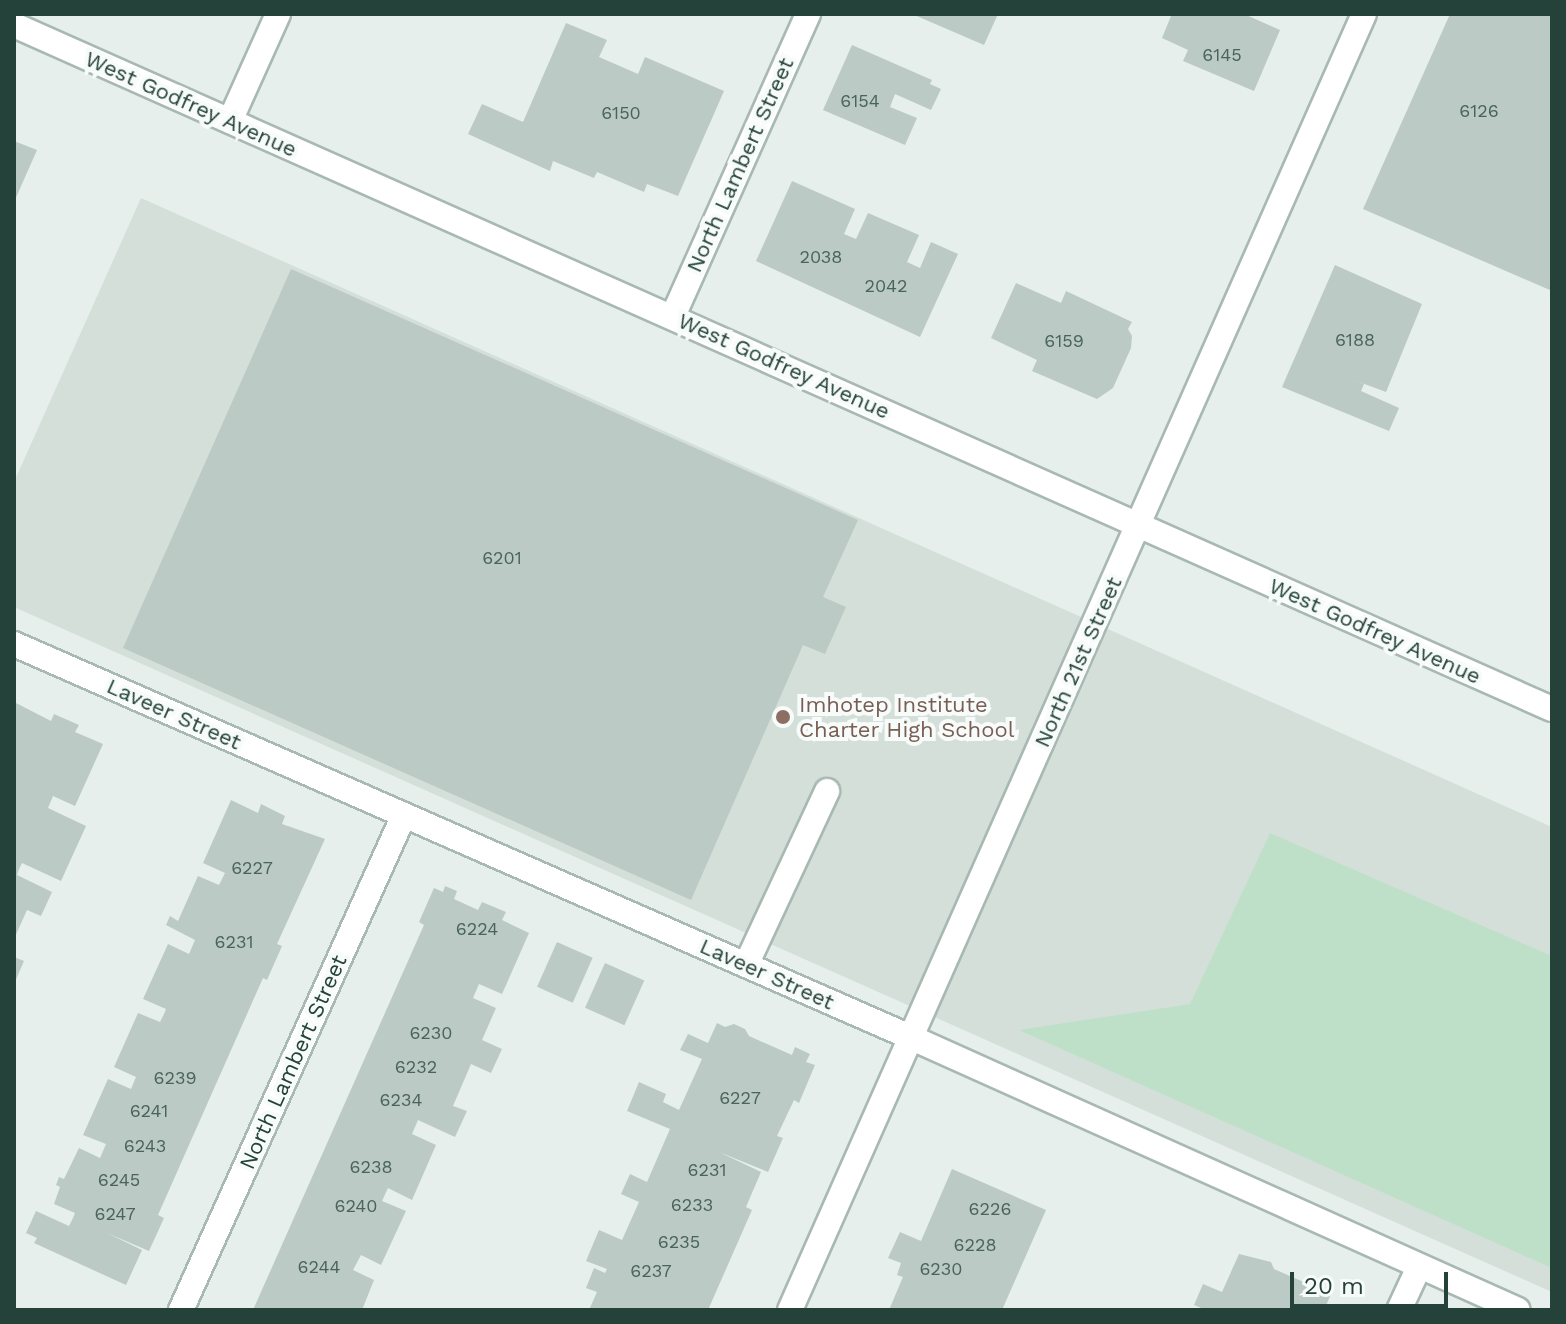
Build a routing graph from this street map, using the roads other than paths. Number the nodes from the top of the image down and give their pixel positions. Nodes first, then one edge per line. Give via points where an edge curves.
1 (278, 14) edge
2 (808, 14) edge
3 (1364, 14) edge
4 (14, 25) edge
5 (230, 121) junction
6 (673, 316) junction
7 (1139, 526) junction
8 (14, 644) edge
9 (1552, 709) edge
10 (827, 791) dead end
11 (404, 815) junction
12 (746, 965) junction
13 (910, 1037) junction
14 (1419, 1267) junction
15 (181, 1310) edge
16 (790, 1310) edge
17 (1399, 1310) edge
18 (1518, 1310) edge

1 - 5 street
2 - 6 street, North Lambert Street
3 - 7 street, North 21st Street
4 - 5 street, West Godfrey Avenue
5 - 6 street, West Godfrey Avenue
6 - 7 street, West Godfrey Avenue
7 - 9 street, West Godfrey Avenue
7 - 13 street, North 21st Street
8 - 11 street, Laveer Street
10 - 12 street
11 - 12 street, Laveer Street
11 - 15 street, North Lambert Street
12 - 13 street, Laveer Street
13 - 14 street, Laveer Street
13 - 16 street, North 21st Street
14 - 17 street
14 - 18 street, Laveer Street

